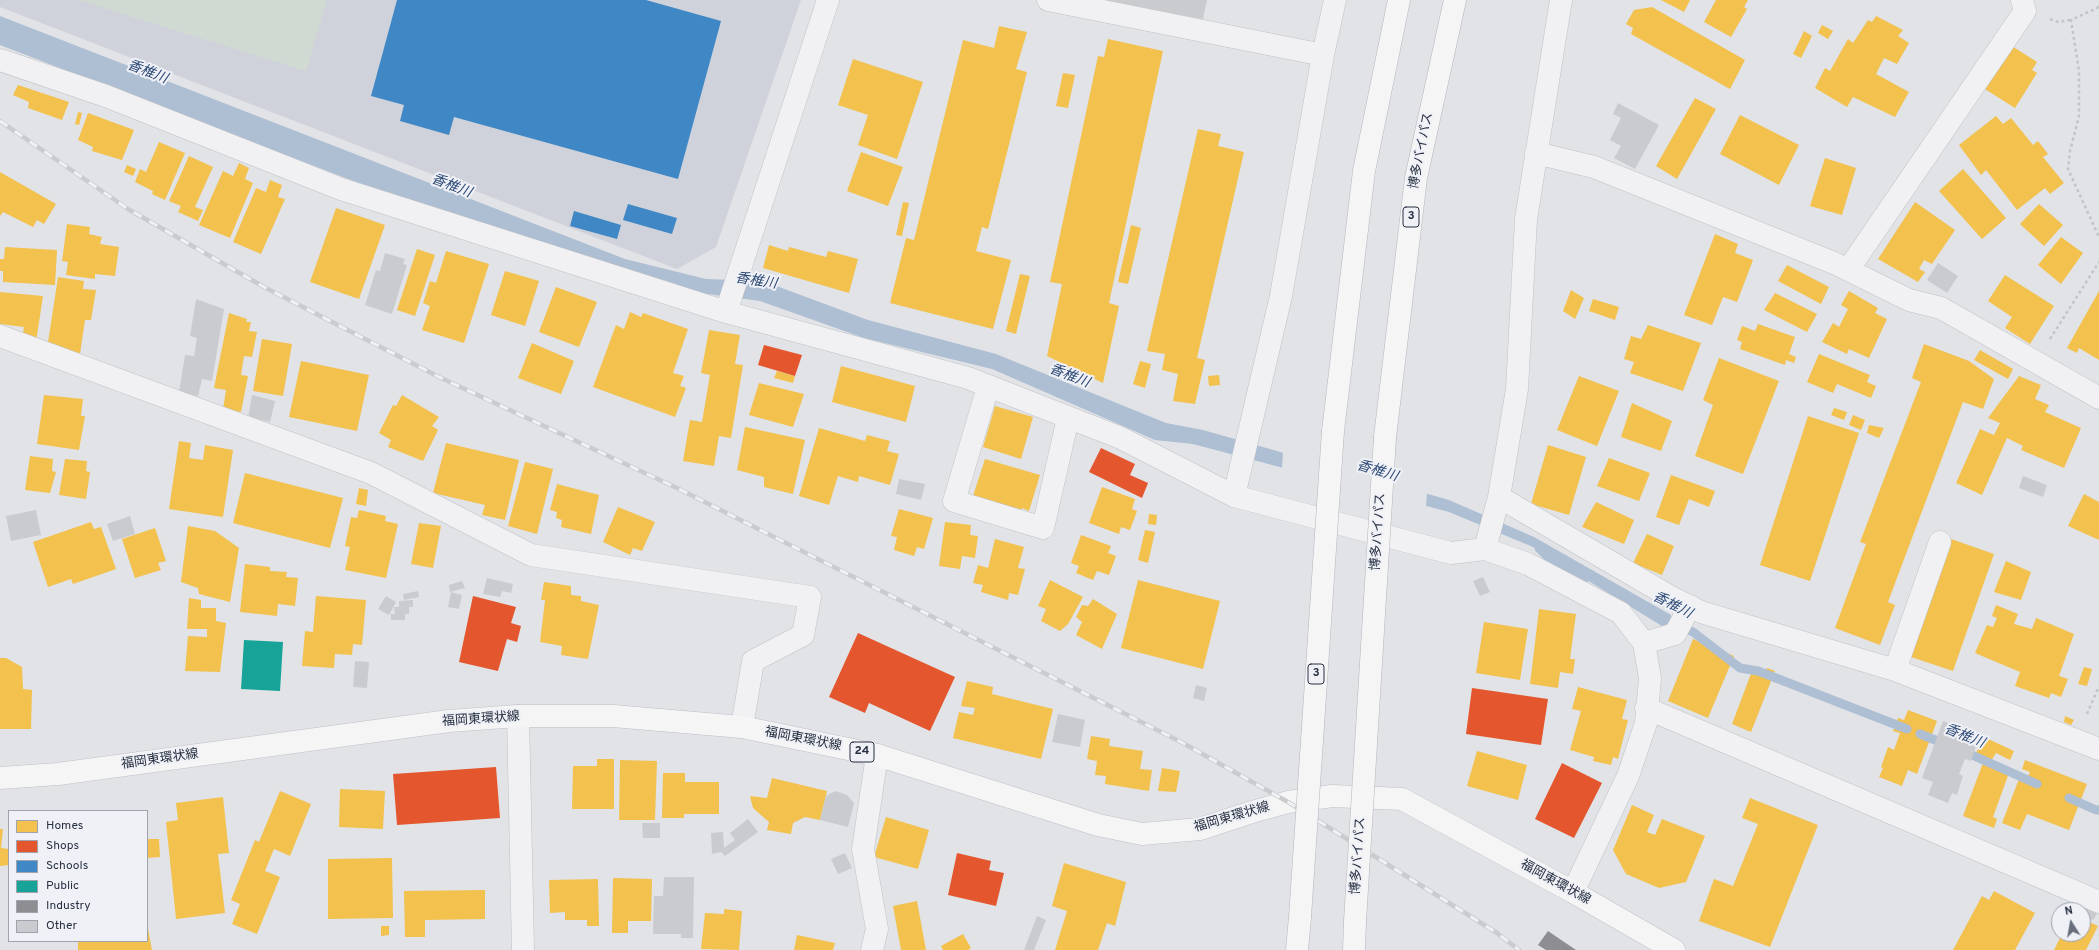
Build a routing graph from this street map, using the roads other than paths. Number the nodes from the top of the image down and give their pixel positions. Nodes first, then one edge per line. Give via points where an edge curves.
1 (828, 0) edge
2 (1048, 0) edge
3 (1335, 0) edge
4 (1399, 0) edge
5 (1454, 0) edge
6 (1561, 0) edge
7 (2022, 0) edge
8 (1323, 55) junction
9 (0, 60) edge
10 (1536, 153) junction
11 (1848, 270) junction
12 (726, 312) junction
13 (0, 336) edge
14 (988, 387) junction
15 (2099, 398) edge
16 (1068, 418) junction
17 (1234, 496) junction
18 (1499, 497) junction
19 (1940, 542) dead end
20 (1485, 549) junction
21 (1690, 606) junction
22 (1644, 643) junction
23 (1895, 670) junction
24 (1646, 708) junction
25 (518, 716) junction
26 (742, 727) junction
27 (2099, 749) edge
28 (877, 755) junction
29 (0, 778) edge
30 (1573, 892) junction
31 (2099, 902) edge
32 (523, 950) edge
33 (872, 950) edge
34 (1297, 950) edge
35 (1354, 950) edge
36 (1674, 950) edge

1 - 12 street
2 - 8 street
3 - 8 street
4 - 34 main road, 3, bridge via 1364,171 1332,431
5 - 35 main road, 博多バイパス / 3, bridge via 1416,178 1385,437
6 - 10 street
7 - 11 street via 2025,11
8 - 17 street via 1281,296
9 - 12 street via 106,96 341,189
10 - 11 street via 1594,167
10 - 18 street via 1526,219 1517,389
11 - 15 street via 1909,300 1940,308
12 - 14 street via 968,378
13 - 26 street via 371,473 531,555 810,597 803,635 753,661
14 - 16 street
14 - 16 street via 954,501 1043,528
16 - 17 street via 1121,438
17 - 20 street via 1451,553
18 - 20 street
18 - 21 street
19 - 23 street
20 - 22 street via 1528,564 1621,613
21 - 22 street via 1675,634
21 - 23 street via 1701,612
22 - 24 street via 1650,678
23 - 27 street
24 - 30 street via 1646,723 1628,776
24 - 31 street
25 - 26 main road, 福岡東環状線 / 24 via 613,716
25 - 29 main road, 福岡東環状線 / 24 via 449,721 58,774
25 - 32 street
26 - 28 main road, 福岡東環状線 / 24
28 - 30 main road, 福岡東環状線 / 24 via 1098,825 1142,834 1200,829 1288,802 1332,796 1402,798
28 - 33 street via 863,849 877,929
30 - 36 main road, 福岡東環状線 / 24

